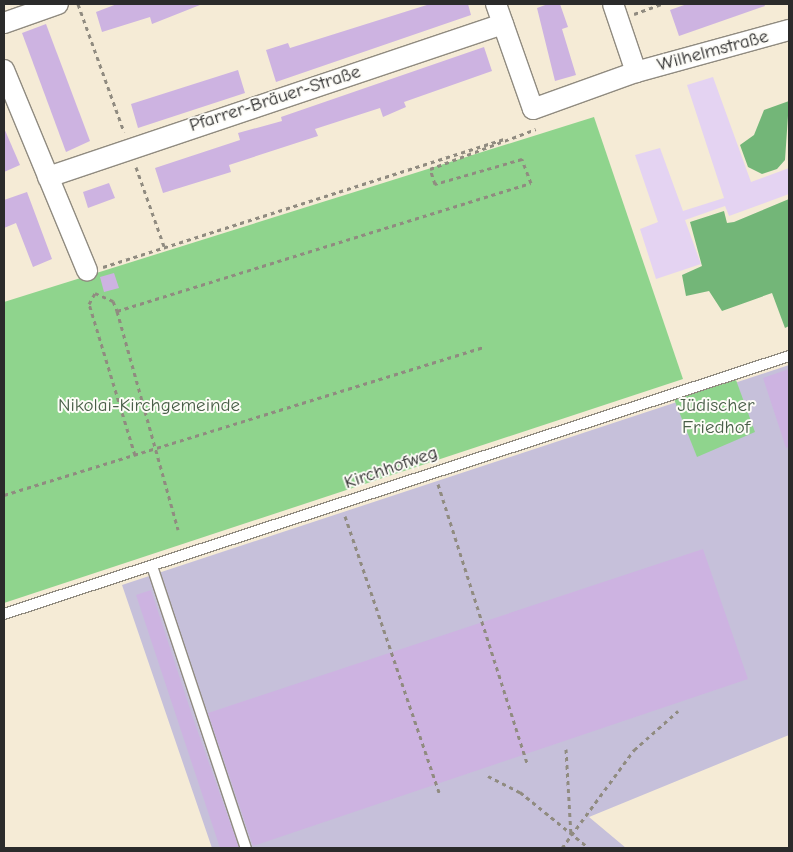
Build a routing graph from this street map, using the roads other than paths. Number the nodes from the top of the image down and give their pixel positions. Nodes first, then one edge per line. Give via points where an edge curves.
1 (58, 4) edge
2 (496, 4) edge
3 (615, 11) edge
4 (4, 23) edge
5 (503, 24) junction
6 (789, 30) edge
7 (4, 70) edge
8 (636, 72) junction
9 (48, 177) junction
10 (86, 270) road end
11 (789, 356) edge
12 (152, 566) junction
13 (4, 614) edge
14 (246, 848) edge

1 - 4 street
2 - 5 street
3 - 8 street, Wilhelmstraße
5 - 8 street, Wilhelmstraße via 535,119
5 - 9 street, Pfarrer-Bräuer-Straße
6 - 8 street, Wilhelmstraße
7 - 9 street
9 - 10 street
11 - 12 lane, Kirchhofweg
12 - 13 lane, Kirchhofweg
12 - 14 lane

